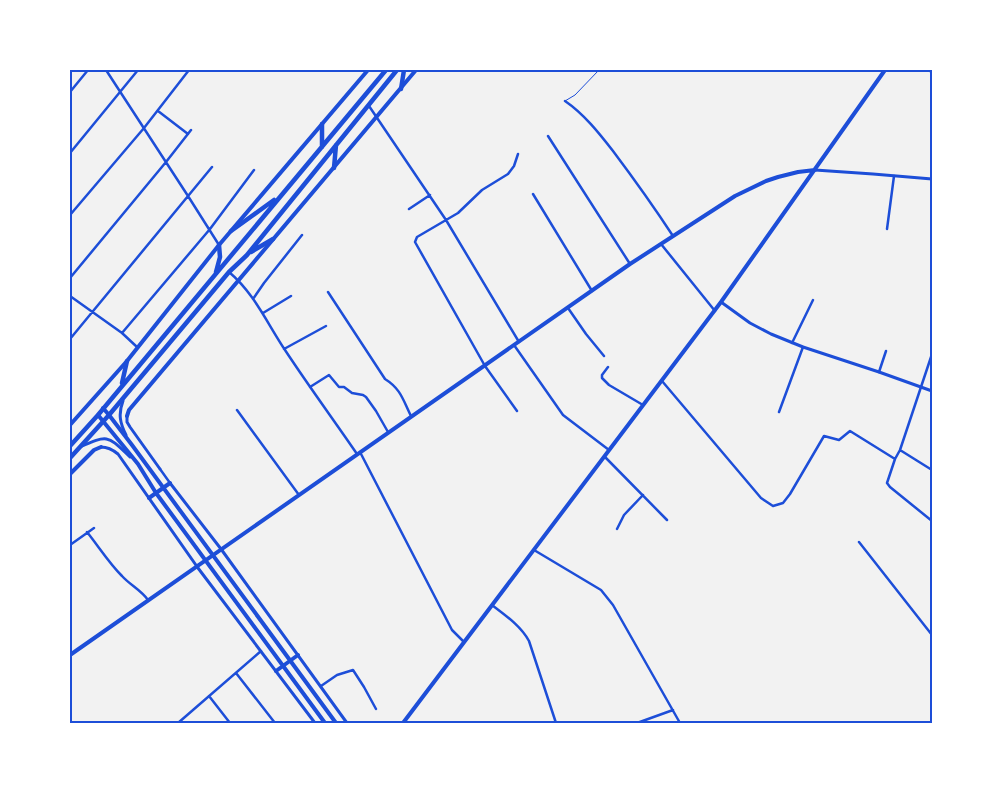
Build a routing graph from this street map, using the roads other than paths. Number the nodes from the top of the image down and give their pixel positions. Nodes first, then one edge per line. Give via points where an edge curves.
1 (88, 70) edge
2 (106, 70) edge
3 (138, 70) edge
4 (189, 70) edge
5 (368, 70) edge
6 (397, 70) edge
7 (404, 70) edge
8 (416, 70) edge
9 (599, 70) edge
10 (885, 70) edge
11 (385, 71) edge
12 (403, 87) junction
13 (70, 92) edge
14 (121, 92) junction
15 (362, 100) junction
16 (565, 101) joint
17 (368, 105) junction
18 (158, 110) junction
19 (377, 117) junction
20 (322, 124) junction
21 (144, 128) junction
22 (191, 130) dead end
23 (188, 134) junction
24 (548, 136) dead end
25 (336, 144) junction
26 (322, 147) junction
27 (70, 154) edge
28 (518, 154) dead end
29 (166, 162) junction
30 (212, 167) dead end
31 (334, 168) junction
32 (254, 170) dead end
33 (815, 170) junction
34 (894, 176) junction
35 (932, 179) edge
36 (533, 194) dead end
37 (281, 195) junction
38 (430, 195) junction
39 (188, 196) junction
40 (409, 210) dead end
41 (70, 215) edge
42 (446, 220) junction
43 (210, 229) junction
44 (887, 229) dead end
45 (231, 231) junction
46 (302, 235) dead end
47 (674, 236) junction
48 (273, 239) junction
49 (661, 244) junction
50 (219, 246) junction
51 (247, 255) junction
52 (630, 264) junction
53 (229, 272) junction
54 (216, 273) junction
55 (70, 278) edge
56 (239, 280) junction
57 (592, 291) junction
58 (328, 292) dead end
59 (70, 296) edge
60 (291, 296) dead end
61 (254, 299) junction
62 (813, 300) dead end
63 (721, 302) junction
64 (568, 308) junction
65 (92, 311) junction
66 (715, 311) junction
67 (263, 314) junction
68 (326, 326) dead end
69 (122, 333) junction
70 (70, 339) edge
71 (519, 342) junction
72 (792, 343) junction
73 (514, 345) junction
74 (137, 347) junction
75 (803, 347) junction
76 (284, 349) junction
77 (886, 351) dead end
78 (932, 354) edge
79 (604, 356) dead end
80 (126, 361) junction
81 (485, 366) junction
82 (608, 366) dead end
83 (880, 372) junction
84 (662, 380) junction
85 (122, 385) junction
86 (310, 387) junction
87 (921, 387) junction
88 (932, 391) edge
89 (124, 398) junction
90 (643, 405) junction
91 (103, 408) junction
92 (237, 410) dead end
93 (517, 411) dead end
94 (779, 412) dead end
95 (98, 415) junction
96 (110, 415) junction
97 (127, 416) joint
98 (411, 417) junction
99 (104, 422) junction
100 (70, 425) edge
101 (388, 432) junction
102 (132, 445) junction
103 (70, 446) edge
104 (101, 447) joint
105 (79, 448) junction
106 (609, 450) junction
107 (900, 450) junction
108 (358, 453) junction
109 (604, 456) junction
110 (70, 458) edge
111 (896, 459) junction
112 (138, 464) junction
113 (160, 469) joint
114 (932, 470) edge
115 (70, 474) edge
116 (170, 483) junction
117 (163, 488) junction
118 (156, 493) junction
119 (299, 495) junction
120 (643, 495) junction
121 (149, 498) junction
122 (667, 520) dead end
123 (932, 521) edge
124 (94, 528) dead end
125 (617, 529) dead end
126 (87, 532) junction
127 (859, 542) dead end
128 (70, 544) edge
129 (221, 549) junction
130 (534, 550) junction
131 (213, 555) junction
132 (205, 560) junction
133 (197, 566) junction
134 (148, 600) junction
135 (492, 605) junction
136 (932, 635) edge
137 (464, 642) junction
138 (261, 651) junction
139 (70, 655) edge
140 (298, 655) junction
141 (290, 661) junction
142 (283, 666) junction
143 (276, 671) junction
144 (236, 673) junction
145 (321, 686) junction
146 (209, 696) junction
147 (376, 709) dead end
148 (673, 710) junction
149 (178, 723) edge
150 (230, 723) edge
151 (275, 723) edge
152 (315, 723) edge
153 (325, 723) edge
154 (336, 723) edge
155 (348, 723) edge
156 (403, 723) edge
157 (556, 723) edge
158 (637, 723) edge
159 (680, 723) edge

1 - 13 street
2 - 14 street
3 - 14 street
4 - 18 street
5 - 20 main road
6 - 17 highway
7 - 12 highway
8 - 12 main road
9 - 16 lane
10 - 33 main road
11 - 15 highway
12 - 19 main road
14 - 21 street
14 - 27 street
15 - 17 highway
15 - 26 highway
16 - 47 street via 597,131
17 - 19 street
17 - 25 highway
18 - 21 street
18 - 23 street
19 - 31 main road
19 - 38 street
20 - 26 highway
20 - 45 main road
21 - 29 street
21 - 41 street
22 - 23 street
23 - 29 street
24 - 52 street
25 - 31 highway
25 - 51 highway
26 - 37 highway
28 - 42 street via 508,174 490,184
29 - 39 street
29 - 55 street
30 - 39 street
31 - 48 main road
32 - 43 street
33 - 34 street
33 - 47 main road via 766,181 735,196
33 - 63 main road
34 - 35 street
34 - 44 street
36 - 57 street
37 - 45 highway
37 - 54 highway
38 - 40 street
38 - 42 street
39 - 43 street
39 - 65 street
42 - 71 street
42 - 81 street via 417,237 415,242
43 - 50 street
43 - 69 street
45 - 50 main road
46 - 61 street
47 - 49 main road
48 - 51 highway
48 - 56 main road
49 - 52 main road
49 - 66 street
50 - 54 highway
50 - 74 main road
51 - 53 highway
52 - 57 main road
53 - 56 street
53 - 89 highway
54 - 85 highway
56 - 61 street
56 - 97 main road
57 - 64 main road
58 - 98 street via 385,379 398,390
59 - 65 street
60 - 67 street
61 - 67 street
62 - 72 street
63 - 66 main road
63 - 72 street via 750,323
64 - 71 main road
64 - 79 street
65 - 69 street
65 - 70 street
66 - 84 main road
67 - 76 street
68 - 76 street
69 - 74 street
71 - 73 main road
72 - 75 street
73 - 81 main road
73 - 106 street via 564,415
74 - 80 main road
75 - 83 street
75 - 94 street
76 - 86 street
77 - 83 street
78 - 87 street
80 - 85 highway
80 - 100 main road
81 - 93 street
81 - 98 main road
82 - 90 street via 602,378
83 - 87 street
84 - 90 main road
84 - 111 street via 761,498 773,506 783,503 790,494 824,436 839,440 850,431
85 - 91 highway
86 - 101 street via 329,375 339,387 363,395
86 - 108 street
87 - 88 street
87 - 107 street
89 - 96 highway
89 - 102 street via 119,419
90 - 106 main road
91 - 95 highway
91 - 96 main road
92 - 119 street
95 - 99 main road
95 - 103 highway
96 - 99 highway
96 - 102 main road
97 - 113 street via 130,427
98 - 101 main road
99 - 105 highway
99 - 112 main road
101 - 108 main road
102 - 117 main road
104 - 115 main road
104 - 121 street via 113,449 118,454
105 - 110 highway
105 - 112 street via 102,438 108,439
106 - 109 main road
107 - 111 street
107 - 114 street
108 - 119 main road
108 - 137 street via 452,630
109 - 120 street
109 - 130 main road
111 - 123 street via 887,483
112 - 118 main road
113 - 116 street
116 - 117 main road
116 - 129 street
117 - 118 main road
117 - 131 main road
118 - 121 main road
118 - 132 main road
119 - 129 main road
120 - 122 street
120 - 125 street via 624,515
121 - 133 street
124 - 126 street
126 - 128 street
126 - 134 street via 117,571
127 - 136 street
129 - 131 main road
129 - 140 street
130 - 135 main road
130 - 148 street via 601,590 613,605
131 - 132 main road
131 - 141 main road
132 - 133 main road
132 - 142 main road
133 - 134 main road
133 - 138 street
134 - 139 main road
135 - 137 main road
135 - 157 street via 527,636
137 - 156 main road
138 - 143 street
138 - 144 street
140 - 141 main road
140 - 145 street
141 - 142 main road
141 - 154 main road
142 - 143 main road
142 - 153 main road
143 - 152 street
144 - 146 street
144 - 151 street
145 - 147 street via 337,675 353,670
145 - 155 street
146 - 149 street
146 - 150 street
148 - 158 street
148 - 159 street

